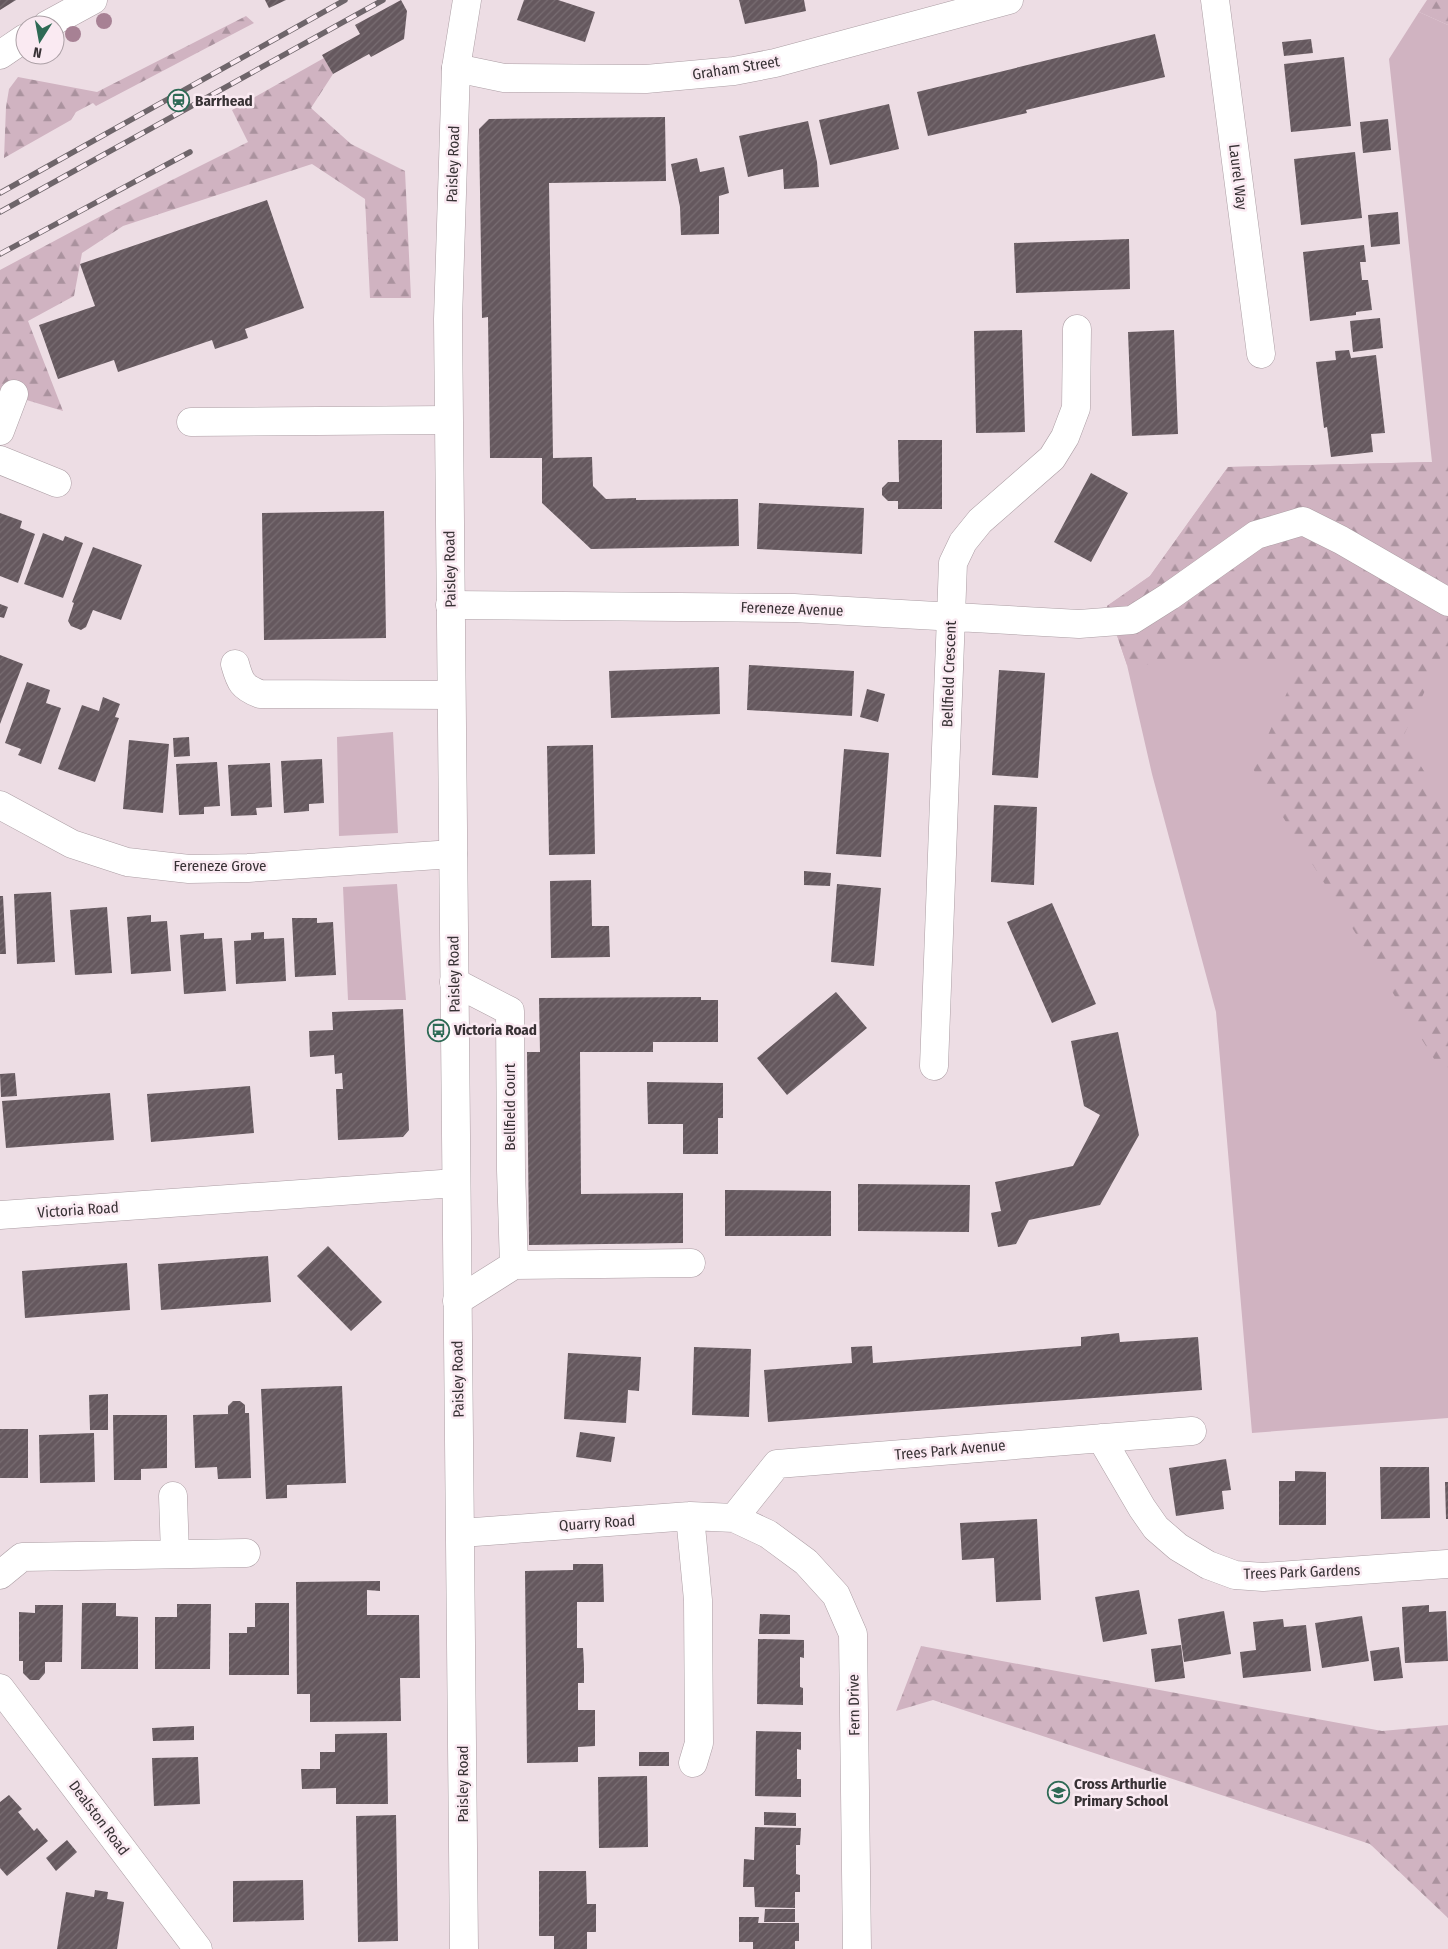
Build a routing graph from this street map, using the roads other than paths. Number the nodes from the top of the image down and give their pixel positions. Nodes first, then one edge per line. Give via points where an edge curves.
1 (93, 0) edge
2 (467, 0) edge
3 (1009, 0) edge
4 (1215, 0) edge
5 (65, 15) edge
6 (15, 45) edge
7 (0, 55) edge
8 (456, 68) junction
9 (1077, 328) dead end
10 (1261, 354) dead end
11 (14, 394) dead end
12 (448, 420) junction
13 (191, 422) dead end
14 (0, 432) edge
15 (0, 460) edge
16 (57, 483) dead end
17 (1448, 602) edge
18 (450, 605) junction
19 (951, 617) junction
20 (235, 664) dead end
21 (451, 695) junction
22 (0, 805) edge
23 (453, 854) junction
24 (454, 982) junction
25 (934, 1066) dead end
26 (456, 1183) junction
27 (0, 1215) edge
28 (692, 1263) dead end
29 (514, 1265) junction
30 (457, 1301) junction
31 (1192, 1431) dead end
32 (1101, 1438) junction
33 (172, 1496) dead end
34 (690, 1516) junction
35 (734, 1518) junction
36 (461, 1533) junction
37 (246, 1553) dead end
38 (175, 1554) junction
39 (1447, 1564) edge
40 (0, 1575) edge
41 (0, 1688) edge
42 (693, 1762) dead end
43 (198, 1949) edge
44 (464, 1949) edge
45 (857, 1949) edge

1 - 5 street
2 - 8 street, Paisley Road
3 - 8 street, Graham Street via 775,63 734,71 646,79 504,78
4 - 10 street, Laurel Way
6 - 7 street
8 - 12 street, Paisley Road
9 - 19 street, Bellfield Crescent via 1076,408 1065,437 1052,458 980,521 963,542 953,563
11 - 14 street
12 - 13 street
12 - 18 street, Paisley Road
15 - 16 street
17 - 19 street, Fereneze Avenue via 1303,520 1256,535 1132,620 1079,624
18 - 19 street, Fereneze Avenue via 794,608
18 - 21 street, Paisley Road
19 - 25 street, Bellfield Crescent
20 - 21 street via 240,681 249,690 260,694
21 - 23 street, Paisley Road
22 - 23 street, Fereneze Grove via 72,844 127,862 189,869
23 - 24 street, Paisley Road
24 - 26 street, Paisley Road
24 - 29 street, Bellfield Court via 510,1011 510,1170
26 - 27 street, Victoria Road
26 - 30 street, Paisley Road
28 - 29 street
29 - 30 street
30 - 36 street, Paisley Road
31 - 32 street, Trees Park Avenue
32 - 35 street, Trees Park Avenue via 777,1464
32 - 39 street, Trees Park Gardens via 1156,1528 1178,1547 1235,1575 1263,1577
33 - 38 street
34 - 35 street, Quarry Road
34 - 36 street, Quarry Road
34 - 42 street via 698,1610 699,1743
35 - 45 street, Fern Drive via 768,1534 806,1562 836,1595 853,1634
36 - 44 street, Paisley Road
37 - 38 street
38 - 40 street via 22,1557
41 - 43 street, Dealston Road

